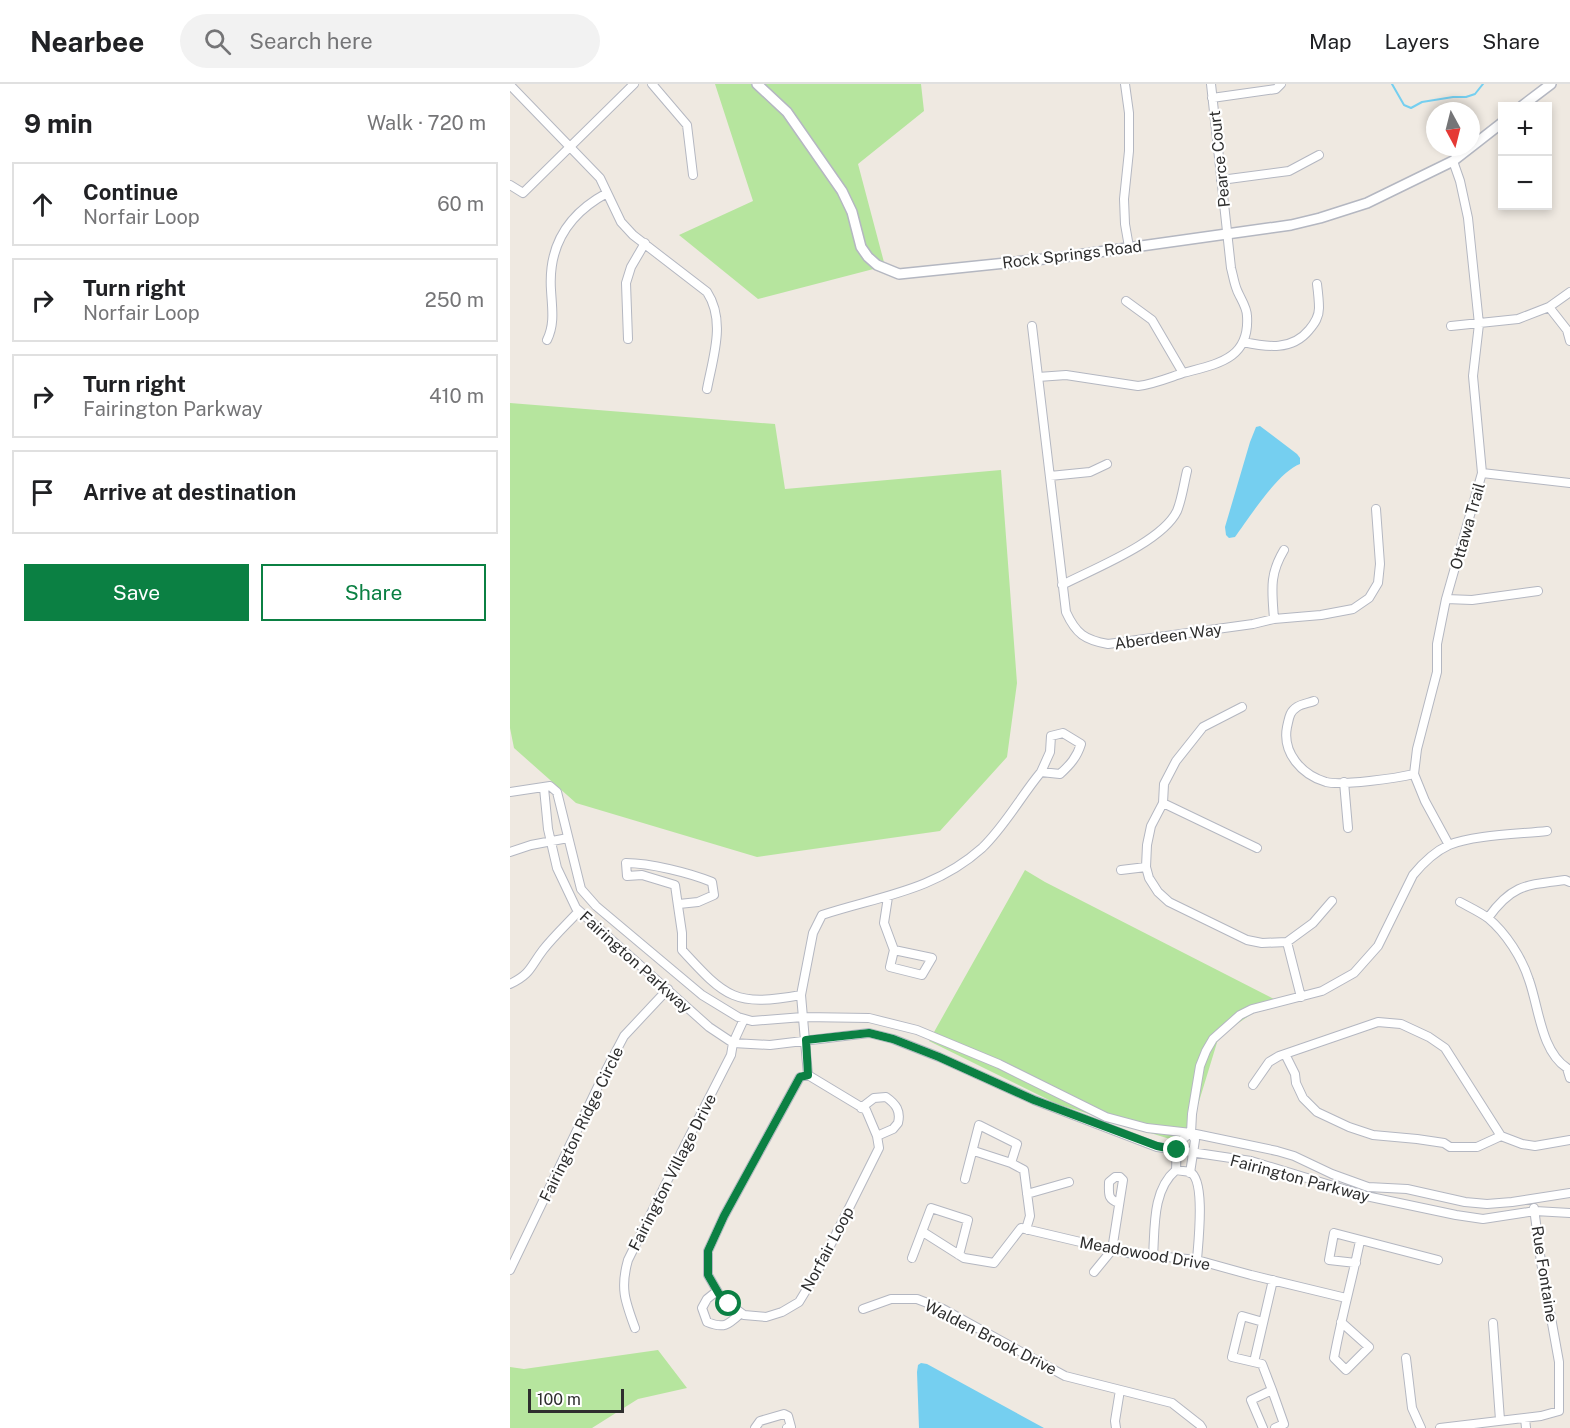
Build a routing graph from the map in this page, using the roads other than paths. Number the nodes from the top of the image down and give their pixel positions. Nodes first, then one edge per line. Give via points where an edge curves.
1 (634, 84) edge
2 (652, 84) edge
3 (757, 84) edge
4 (1125, 84) edge
5 (1211, 84) edge
6 (1281, 84) edge
7 (1551, 84) edge
8 (510, 85) edge
9 (1212, 98) junction
10 (1526, 102) edge
11 (1498, 126) edge
12 (1480, 140) edge
13 (571, 146) junction
14 (1319, 155) dead end
15 (1459, 156) edge
16 (1453, 161) junction
17 (693, 174) dead end
18 (1221, 180) junction
19 (510, 185) edge
20 (607, 193) junction
21 (1227, 233) junction
22 (645, 243) junction
23 (1129, 247) junction
24 (1317, 284) dead end
25 (1570, 292) edge
26 (1126, 301) dead end
27 (1550, 307) junction
28 (1479, 324) junction
29 (1032, 326) dead end
30 (1451, 326) dead end
31 (628, 339) dead end
32 (547, 340) dead end
33 (1570, 341) edge
34 (1243, 342) junction
35 (1183, 373) junction
36 (1038, 377) junction
37 (707, 389) dead end
38 (1107, 464) dead end
39 (1187, 471) dead end
40 (1482, 473) junction
41 (1050, 476) junction
42 (1570, 483) edge
43 (1376, 509) dead end
44 (1284, 550) dead end
45 (1062, 585) junction
46 (1538, 591) dead end
47 (1446, 599) junction
48 (1274, 619) junction
49 (1314, 701) dead end
50 (1242, 707) dead end
51 (1041, 772) junction
52 (1414, 774) junction
53 (1344, 782) junction
54 (544, 788) junction
55 (510, 792) edge
56 (1163, 803) junction
57 (1348, 828) dead end
58 (1547, 831) dead end
59 (568, 838) junction
60 (551, 842) junction
61 (1449, 845) junction
62 (1257, 848) dead end
63 (510, 852) edge
64 (1146, 867) junction
65 (1121, 870) dead end
66 (1570, 882) edge
67 (888, 897) junction
68 (1332, 901) dead end
69 (1460, 902) dead end
70 (678, 906) junction
71 (579, 911) junction
72 (1488, 918) junction
73 (1287, 942) junction
74 (894, 950) junction
75 (510, 984) edge
76 (668, 989) junction
77 (801, 995) junction
78 (1301, 997) junction
79 (803, 1017) junction
80 (744, 1019) junction
81 (806, 1040) junction
82 (733, 1043) junction
83 (1286, 1056) junction
84 (1569, 1067) edge
85 (808, 1075) junction
86 (1570, 1078) edge
87 (1253, 1085) dead end
88 (861, 1107) junction
89 (1191, 1133) junction
90 (877, 1136) junction
91 (1501, 1136) junction
92 (1570, 1140) edge
93 (1177, 1150) junction
94 (974, 1151) junction
95 (1194, 1153) junction
96 (1011, 1163) junction
97 (1176, 1170) junction
98 (1190, 1173) junction
99 (965, 1179) dead end
100 (1068, 1182) dead end
101 (1570, 1193) edge
102 (1027, 1194) junction
103 (1533, 1199) junction
104 (1119, 1203) dead end
105 (1535, 1211) junction
106 (1570, 1213) edge
107 (1028, 1230) junction
108 (922, 1232) junction
109 (1360, 1241) junction
110 (1112, 1250) junction
111 (959, 1255) junction
112 (1153, 1257) junction
113 (912, 1258) dead end
114 (1197, 1260) junction
115 (1438, 1260) dead end
116 (1356, 1263) junction
117 (510, 1270) edge
118 (1094, 1272) dead end
119 (1273, 1280) junction
120 (717, 1291) junction
121 (1346, 1298) junction
122 (863, 1309) dead end
123 (741, 1313) junction
124 (1263, 1322) junction
125 (1341, 1322) junction
126 (1493, 1323) dead end
127 (635, 1328) dead end
128 (1406, 1358) dead end
129 (1254, 1362) junction
130 (1120, 1390) junction
131 (1272, 1390) junction
132 (1190, 1416) junction
133 (1525, 1418) junction
134 (1500, 1420) junction
135 (755, 1428) edge
136 (787, 1428) edge
137 (1116, 1428) edge
138 (1190, 1428) edge
139 (1202, 1428) edge
140 (1263, 1428) edge
141 (1275, 1428) edge
142 (1421, 1428) edge
143 (1440, 1428) edge
144 (1526, 1428) edge

1 - 13 street
2 - 17 street via 687,125
3 - 23 street, Rock Springs Road via 787,112 809,141 842,190 861,247 888,270 899,274
4 - 23 street via 1129,152 1124,199
5 - 9 street, Pearce Court
6 - 9 street via 1276,89
7 - 10 street
8 - 13 street
9 - 18 street, Pearce Court
11 - 12 street, Rock Springs Road
13 - 19 street via 523,193
13 - 20 street via 600,178
14 - 18 street via 1289,171
15 - 16 street, Rock Springs Road
16 - 21 street, Rock Springs Road via 1367,203 1320,218
16 - 28 street, Ottawa Trail via 1467,218
18 - 21 street, Pearce Court
20 - 22 street via 621,222
20 - 32 street via 570,220 554,252 550,271 553,329
21 - 23 street, Rock Springs Road
21 - 34 street, Pearce Court via 1231,268 1247,313
22 - 31 street via 626,283
22 - 37 street via 714,301 717,329
24 - 34 street via 1316,321 1304,336 1284,346
25 - 27 street
26 - 35 street via 1152,320
27 - 28 street via 1518,319
27 - 33 street
28 - 30 street
28 - 40 street, Ottawa Trail via 1473,376
29 - 36 street, Aberdeen Way
34 - 35 street via 1214,366
35 - 36 street via 1138,386 1066,375
36 - 41 street, Aberdeen Way
38 - 41 street via 1090,472
39 - 45 street via 1177,510 1152,539
40 - 42 street
40 - 47 street, Ottawa Trail
41 - 45 street, Aberdeen Way
43 - 48 street, Aberdeen Way via 1380,564 1378,583 1369,598 1353,609
44 - 48 street via 1271,581
45 - 48 street, Aberdeen Way via 1073,628 1095,642 1108,644
46 - 47 street via 1472,600
47 - 52 street, Ottawa Trail via 1437,644 1437,672
49 - 53 street via 1290,714 1288,751 1315,778
50 - 56 street via 1203,727 1190,741 1164,784
51 - 51 street via 1060,774 1081,744 1063,733 1051,736 1050,752
51 - 67 street via 982,848 932,882
52 - 53 street
52 - 61 street
53 - 57 street
54 - 55 street
54 - 59 street, Fairington Parkway via 550,786 557,792
54 - 60 street, Fairington Parkway
56 - 62 street
56 - 64 street via 1151,826
58 - 61 street
59 - 60 street
59 - 80 street, Fairington Parkway via 581,889 596,906 702,994
60 - 63 street
60 - 71 street, Fairington Parkway via 557,868
61 - 78 street via 1413,875 1368,959 1342,981
64 - 65 street
64 - 73 street via 1158,892 1186,912 1247,940
66 - 72 street via 1524,885
67 - 74 street via 884,923
67 - 77 street via 822,915 813,933
68 - 73 street via 1313,923
69 - 72 street
70 - 70 street via 675,885 642,875 627,876 626,863 699,876 712,882 714,895
70 - 77 street via 682,950 728,994 750,1001
71 - 75 street via 523,978
71 - 76 street, Fairington Parkway
72 - 84 street via 1513,947 1529,979 1550,1047 1558,1062
73 - 78 street
74 - 74 street via 913,954 932,958 922,975 890,967
76 - 82 street, Fairington Parkway via 709,1028
76 - 117 street, Fairington Ridge Circle via 624,1036
77 - 79 street
78 - 89 street via 1252,1009 1213,1039 1200,1066
79 - 80 street, Fairington Parkway
79 - 81 street
79 - 89 street, Fairington Parkway via 869,1018 917,1030 999,1064 1106,1117 1147,1128
80 - 82 street, Fairington Village Drive
81 - 82 street, Fairington Parkway via 770,1045
81 - 85 street
81 - 93 street, Fairington Parkway via 869,1033 893,1039 1034,1100
82 - 127 street, Fairington Village Drive via 731,1055 628,1260 623,1296
83 - 87 street via 1269,1062
83 - 91 street via 1303,1098 1317,1112 1349,1127 1373,1135 1435,1141 1450,1147 1478,1148
83 - 91 street via 1378,1022 1401,1024 1445,1048
84 - 86 street
85 - 88 street
85 - 120 street via 800,1077 708,1251 708,1275
88 - 90 street
88 - 90 street via 874,1098 886,1097 898,1109 898,1124
89 - 93 street via 1181,1139
89 - 95 street
89 - 103 street, Fairington Parkway via 1294,1156 1368,1187 1407,1189 1476,1203
90 - 123 street, Norfair Loop via 879,1148 799,1302 766,1317
91 - 92 street via 1535,1146
93 - 95 street, Fairington Parkway
93 - 97 street
94 - 96 street
94 - 96 street via 979,1125 1017,1144
94 - 99 street
95 - 98 street
95 - 105 street, Fairington Parkway via 1251,1161 1366,1196 1456,1215 1483,1219
96 - 102 street via 1024,1170
97 - 98 street
97 - 112 street via 1166,1178 1157,1203
98 - 114 street via 1201,1198
100 - 102 street
101 - 103 street, Fairington Parkway
102 - 107 street
103 - 105 street
104 - 110 street
105 - 106 street, Fairington Parkway
105 - 133 street, Rue Fontaine via 1559,1362 1559,1411
107 - 110 street, Meadowood Drive
107 - 111 street via 1021,1228 994,1263
108 - 111 street
108 - 111 street via 931,1208 968,1220
108 - 113 street
109 - 115 street
109 - 116 street
109 - 116 street via 1334,1233 1329,1260
110 - 112 street, Meadowood Drive
110 - 118 street
112 - 114 street, Meadowood Drive
114 - 119 street, Meadowood Drive
116 - 121 street
119 - 121 street, Meadowood Drive
119 - 124 street
120 - 123 street
120 - 123 street via 702,1308 707,1322 723,1326
121 - 125 street
122 - 130 street, Walden Brook Drive via 891,1299 917,1299 943,1309 1065,1376
124 - 129 street
124 - 129 street via 1242,1316 1232,1357
125 - 125 street via 1334,1358 1346,1370 1369,1347
126 - 134 street
128 - 142 street via 1412,1408
129 - 131 street via 1262,1364
130 - 132 street, Walden Brook Drive via 1172,1402
130 - 137 street
131 - 140 street via 1251,1400
131 - 141 street via 1284,1424
132 - 138 street
132 - 139 street, Walden Brook Drive
133 - 134 street, Rue Fontaine
133 - 144 street
134 - 143 street, Rue Fontaine
135 - 136 street via 760,1421 784,1414 791,1424

